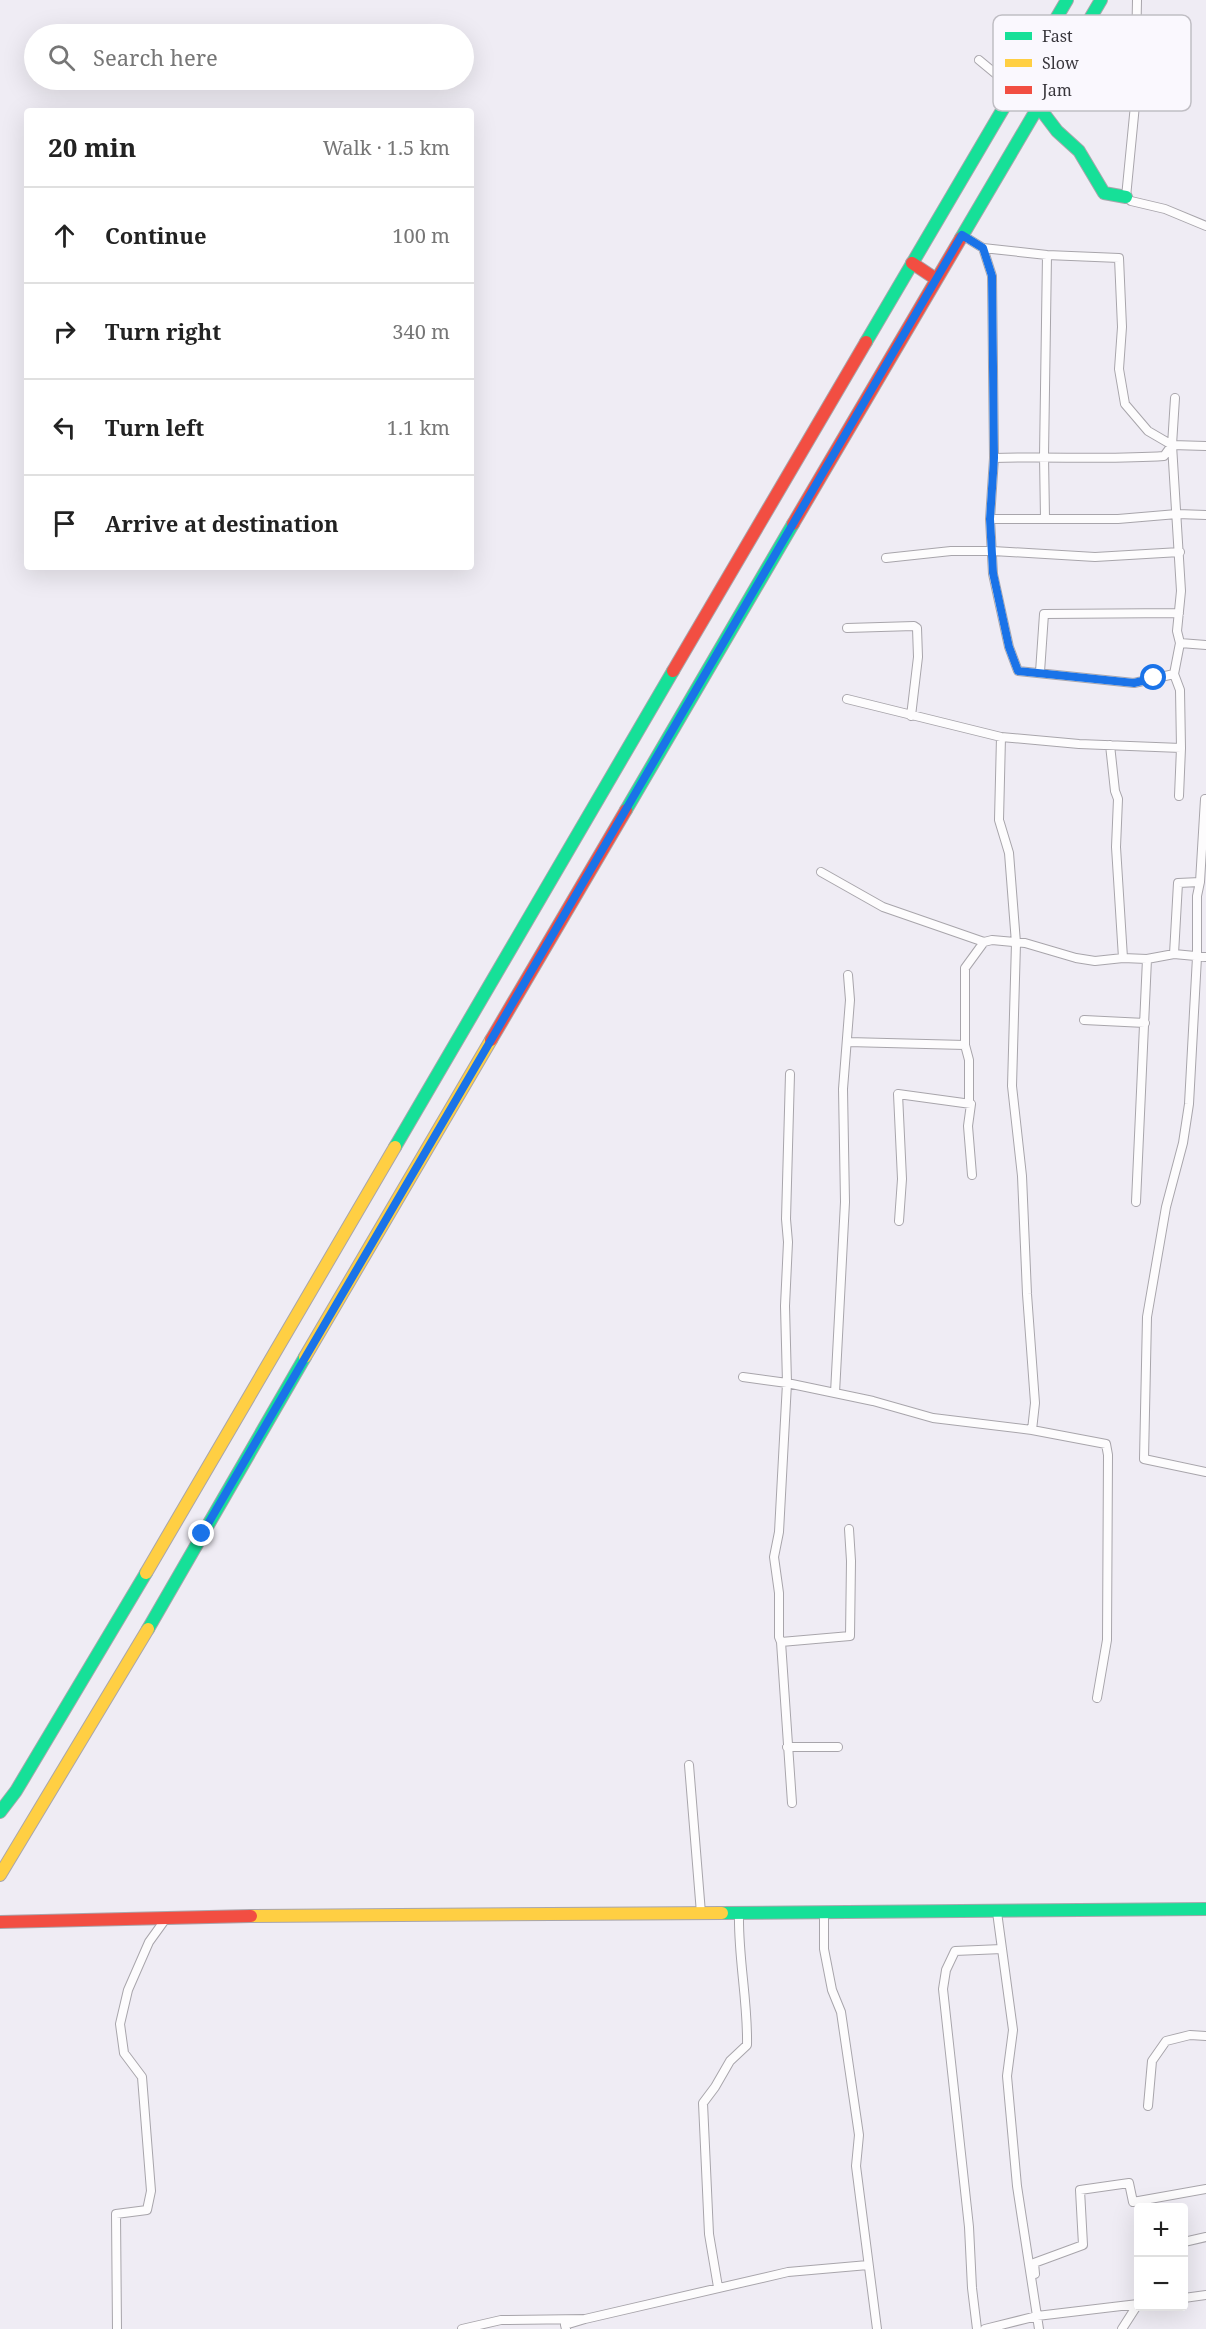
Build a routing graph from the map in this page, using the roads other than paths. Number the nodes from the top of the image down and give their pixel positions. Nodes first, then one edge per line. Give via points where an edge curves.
1 (1066, 0) edge
2 (1101, 0) edge
3 (1137, 0) edge
4 (1057, 15) edge
5 (1092, 15) edge
6 (1137, 15) edge
7 (979, 60) dead end
8 (993, 69) edge
9 (1001, 111) edge
10 (1035, 111) edge
11 (1040, 111) edge
12 (1135, 111) edge
13 (1126, 197) junction
14 (1206, 226) edge
15 (962, 235) junction
16 (983, 248) junction
17 (1047, 255) junction
18 (912, 263) junction
19 (936, 279) junction
20 (1175, 398) dead end
21 (1172, 445) junction
22 (1206, 446) edge
23 (1044, 456) junction
24 (994, 458) junction
25 (1177, 514) junction
26 (1206, 515) edge
27 (1045, 518) junction
28 (990, 519) junction
29 (993, 551) junction
30 (1180, 552) junction
31 (886, 558) dead end
32 (1179, 613) junction
33 (848, 628) dead end
34 (1180, 643) junction
35 (1206, 645) edge
36 (1040, 672) junction
37 (1174, 674) junction
38 (847, 699) dead end
39 (911, 716) junction
40 (1001, 737) junction
41 (1110, 745) junction
42 (1181, 748) junction
43 (1179, 796) dead end
44 (1206, 799) edge
45 (821, 872) dead end
46 (1200, 882) junction
47 (984, 942) junction
48 (1016, 943) junction
49 (1174, 954) junction
50 (1202, 957) edge
51 (1123, 958) junction
52 (1147, 959) junction
53 (848, 975) dead end
54 (1084, 1020) dead end
55 (1145, 1023) junction
56 (848, 1042) junction
57 (965, 1045) junction
58 (790, 1074) dead end
59 (969, 1102) junction
60 (972, 1175) dead end
61 (1136, 1202) dead end
62 (899, 1221) dead end
63 (743, 1377) dead end
64 (787, 1383) junction
65 (835, 1393) junction
66 (1032, 1430) junction
67 (1206, 1472) edge
68 (849, 1529) dead end
69 (781, 1642) junction
70 (1097, 1698) dead end
71 (787, 1747) junction
72 (838, 1747) dead end
73 (689, 1765) dead end
74 (792, 1803) dead end
75 (0, 1812) edge
76 (0, 1875) edge
77 (1206, 1909) edge
78 (998, 1912) junction
79 (701, 1913) junction
80 (824, 1913) junction
81 (739, 1914) junction
82 (167, 1917) junction
83 (0, 1922) edge
84 (1002, 1949) junction
85 (1206, 2036) edge
86 (1148, 2106) dead end
87 (1206, 2189) edge
88 (1206, 2237) edge
89 (1188, 2241) edge
90 (868, 2265) junction
91 (718, 2287) junction
92 (1206, 2295) edge
93 (1188, 2297) edge
94 (1134, 2304) edge
95 (1134, 2310) edge
96 (1037, 2316) junction
97 (585, 2319) junction
98 (117, 2329) edge
99 (462, 2329) edge
100 (566, 2329) edge
101 (877, 2329) edge
102 (977, 2329) edge
103 (985, 2329) edge
104 (1039, 2329) edge
105 (1122, 2329) edge

1 - 4 street
2 - 5 street
3 - 6 street
7 - 8 street
9 - 18 street
10 - 15 street
11 - 13 street via 1079,151 1104,193
12 - 13 street
13 - 14 street
15 - 16 street
15 - 19 street
16 - 17 street
16 - 24 street via 992,276
17 - 21 street via 1119,258 1119,369 1125,404 1148,431
17 - 23 street
18 - 19 street
18 - 75 street via 176,1524
19 - 76 street via 145,1635
20 - 21 street
21 - 22 street
21 - 23 street via 1164,456
21 - 25 street
23 - 24 street
23 - 27 street
24 - 28 street
25 - 26 street
25 - 27 street via 1118,519
25 - 30 street
27 - 28 street
28 - 29 street
29 - 30 street via 1095,556
29 - 31 street
29 - 36 street via 993,573 1018,671
30 - 32 street
32 - 34 street
32 - 36 street via 1044,614
33 - 39 street via 917,628
34 - 35 street
34 - 37 street
36 - 37 street via 1134,683
37 - 42 street via 1180,690
38 - 39 street
39 - 40 street
40 - 41 street
40 - 48 street via 999,819 1009,853
41 - 42 street
41 - 51 street via 1119,799 1116,847
42 - 43 street
44 - 46 street
45 - 47 street via 883,907
46 - 49 street via 1178,883
46 - 50 street via 1197,896
47 - 48 street
47 - 57 street via 965,968
48 - 51 street via 1095,961
48 - 66 street via 1011,1086 1023,1176 1035,1403
49 - 50 street
49 - 52 street
50 - 67 street via 1189,1104 1147,1317 1144,1459
51 - 52 street
52 - 55 street
53 - 56 street
54 - 55 street
55 - 61 street
56 - 57 street
56 - 65 street via 843,1089 845,1202
57 - 59 street
58 - 64 street via 784,1306
59 - 60 street
59 - 62 street via 898,1094 902,1179
63 - 64 street
64 - 65 street
64 - 69 street via 779,1532 774,1557
65 - 66 street via 933,1418
66 - 70 street via 1106,1444 1107,1640
68 - 69 street via 850,1636
69 - 71 street
71 - 72 street
71 - 74 street
73 - 79 street
77 - 78 street
78 - 80 street
78 - 84 street
79 - 81 street
79 - 82 street
80 - 81 street
80 - 90 street via 824,1949 841,2012 859,2135 856,2166
81 - 91 street via 747,2045 729,2061 703,2103 709,2234
82 - 83 street
82 - 98 street via 149,1942 128,1990 120,2024 124,2052 142,2077 151,2191 147,2210 116,2214
84 - 96 street via 1013,2030 1007,2076 1017,2186
84 - 102 street via 955,1951 943,1989
85 - 86 street via 1166,2041 1152,2061
87 - 96 street via 1132,2202 1129,2183 1080,2190 1083,2245 1034,2263
88 - 89 street
90 - 91 street via 788,2272
90 - 101 street
91 - 97 street
92 - 93 street
94 - 96 street
95 - 105 street
96 - 103 street
96 - 104 street
97 - 99 street via 501,2320
97 - 100 street via 565,2325

